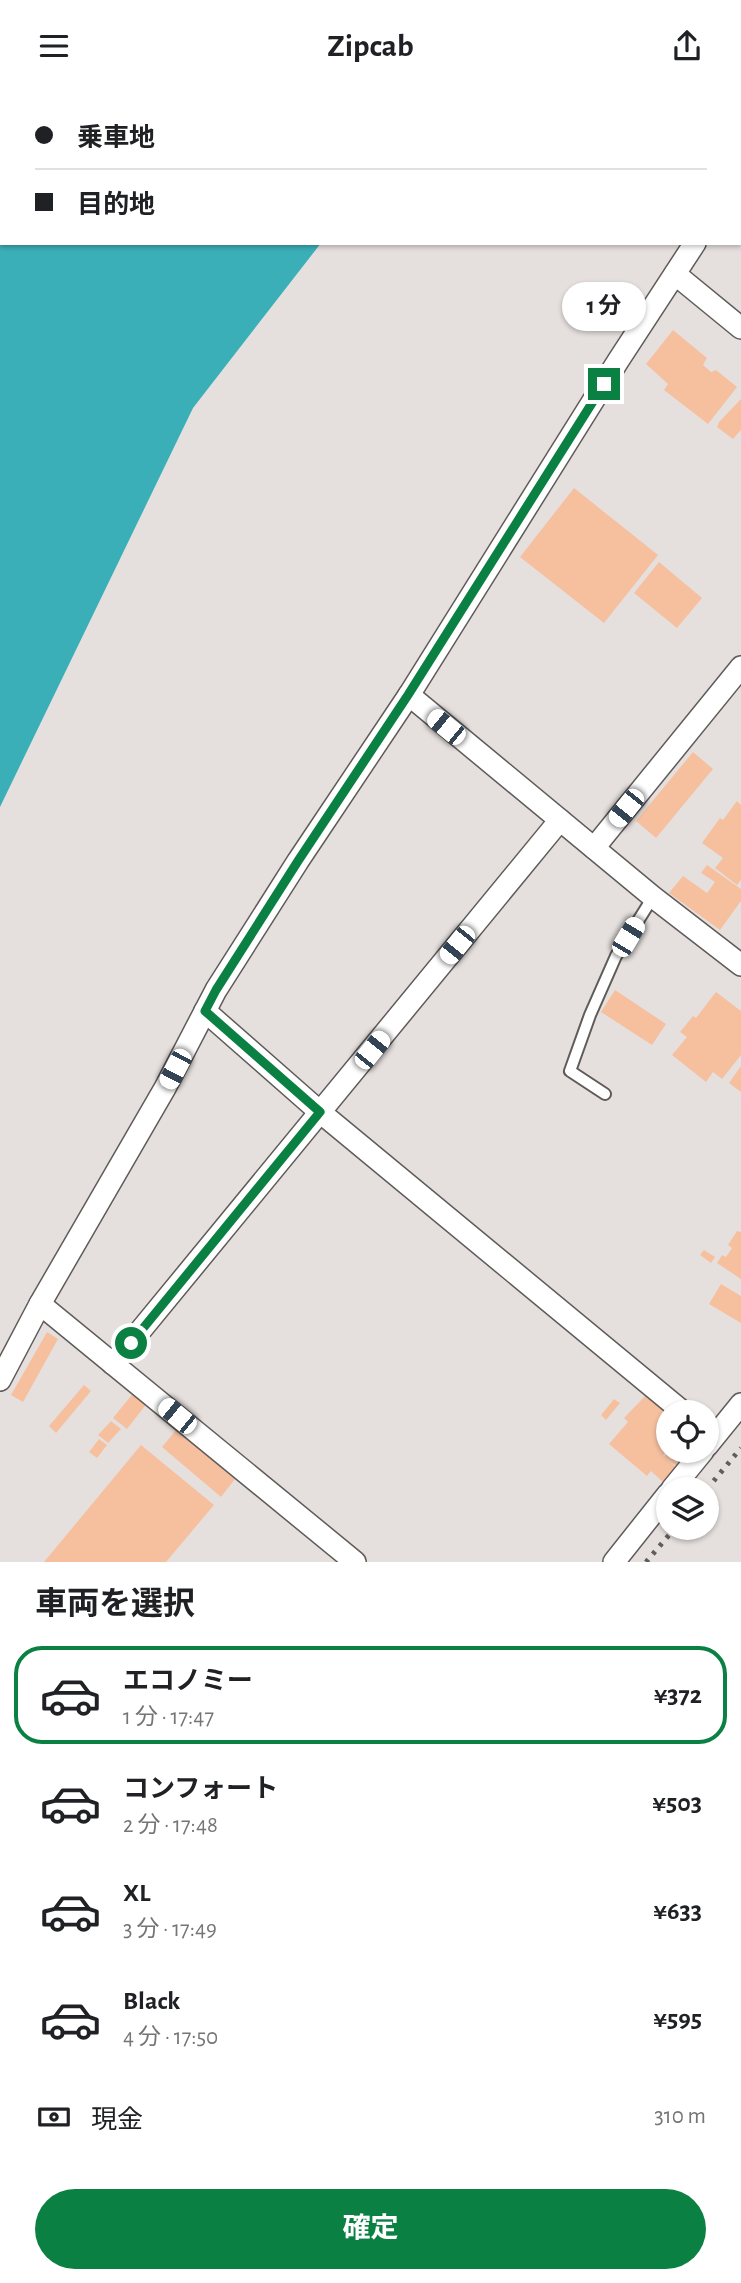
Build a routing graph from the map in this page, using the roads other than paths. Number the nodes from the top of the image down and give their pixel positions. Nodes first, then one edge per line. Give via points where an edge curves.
1 (694, 245) edge
2 (675, 274) junction
3 (741, 328) edge
4 (741, 667) edge
5 (408, 695) junction
6 (560, 820) junction
7 (594, 848) junction
8 (653, 897) junction
9 (741, 964) edge
10 (205, 1011) junction
11 (605, 1094) dead end
12 (320, 1112) junction
13 (40, 1304) junction
14 (113, 1364) junction
15 (0, 1380) edge
16 (668, 1400) edge
17 (741, 1403) edge
18 (719, 1428) edge
19 (656, 1509) edge
20 (355, 1562) edge
21 (614, 1562) edge

1 - 2 street
2 - 3 street
2 - 5 street
4 - 7 street
5 - 6 street
5 - 10 street
6 - 7 street
6 - 12 street
7 - 8 street
8 - 9 street
8 - 11 lane via 616,956 570,1070
10 - 12 street
10 - 13 street
12 - 14 street
12 - 16 street
13 - 14 street
13 - 15 street
14 - 20 street
17 - 18 street
19 - 21 street

